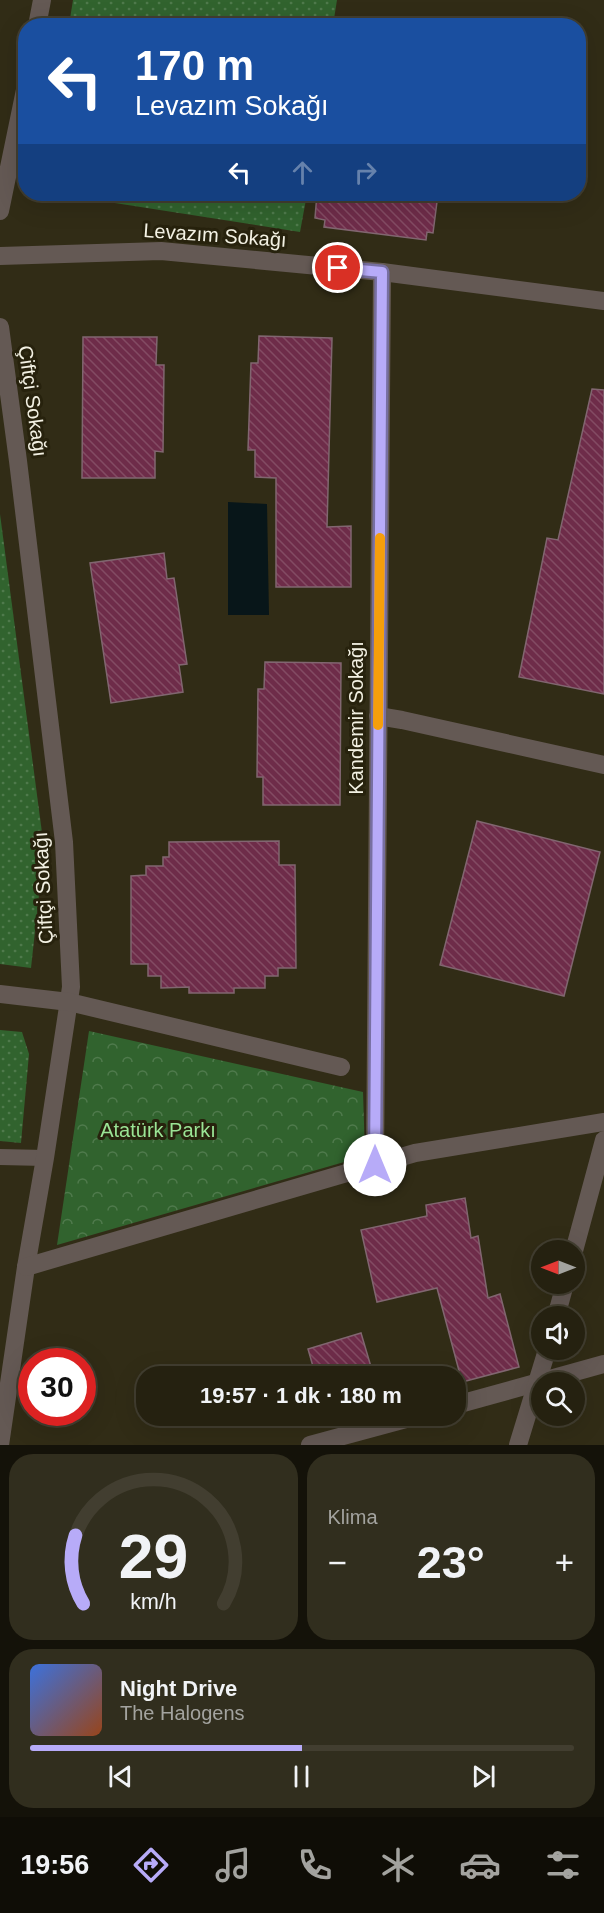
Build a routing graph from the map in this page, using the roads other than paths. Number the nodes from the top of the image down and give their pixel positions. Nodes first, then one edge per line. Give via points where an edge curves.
1 (42, 0) edge
2 (39, 18) edge
3 (18, 124) edge
4 (0, 211) edge
5 (0, 256) edge
6 (382, 272) junction
7 (604, 301) edge
8 (0, 327) edge
9 (378, 716) junction
10 (604, 765) edge
11 (0, 994) edge
12 (69, 1002) junction
13 (341, 1067) dead end
14 (604, 1122) edge
15 (604, 1140) edge
16 (0, 1156) edge
17 (45, 1158) junction
18 (375, 1165) junction
19 (577, 1240) edge
20 (26, 1267) junction
21 (604, 1364) edge
22 (576, 1372) edge
23 (531, 1385) edge
24 (466, 1403) edge
25 (531, 1405) edge
26 (380, 1426) edge
27 (0, 1445) edge
28 (310, 1445) edge
29 (518, 1445) edge

1 - 2 street
3 - 4 street
5 - 6 street, Levazım Sokağı via 161,251
6 - 7 street, Levazım Sokağı
6 - 9 street, Kandemir Sokağı
8 - 12 street, Çiftçi Sokağı via 64,842
9 - 10 street
9 - 18 street, Kandemir Sokağı
11 - 12 street
12 - 13 street
12 - 17 street, Çiftçi Sokağı
14 - 18 street via 415,1153
15 - 19 street
16 - 17 lane
17 - 20 street, Çiftçi Sokağı
18 - 20 street
20 - 27 street, Çiftçi Sokağı
21 - 22 street
23 - 24 street
25 - 29 street
26 - 28 street

